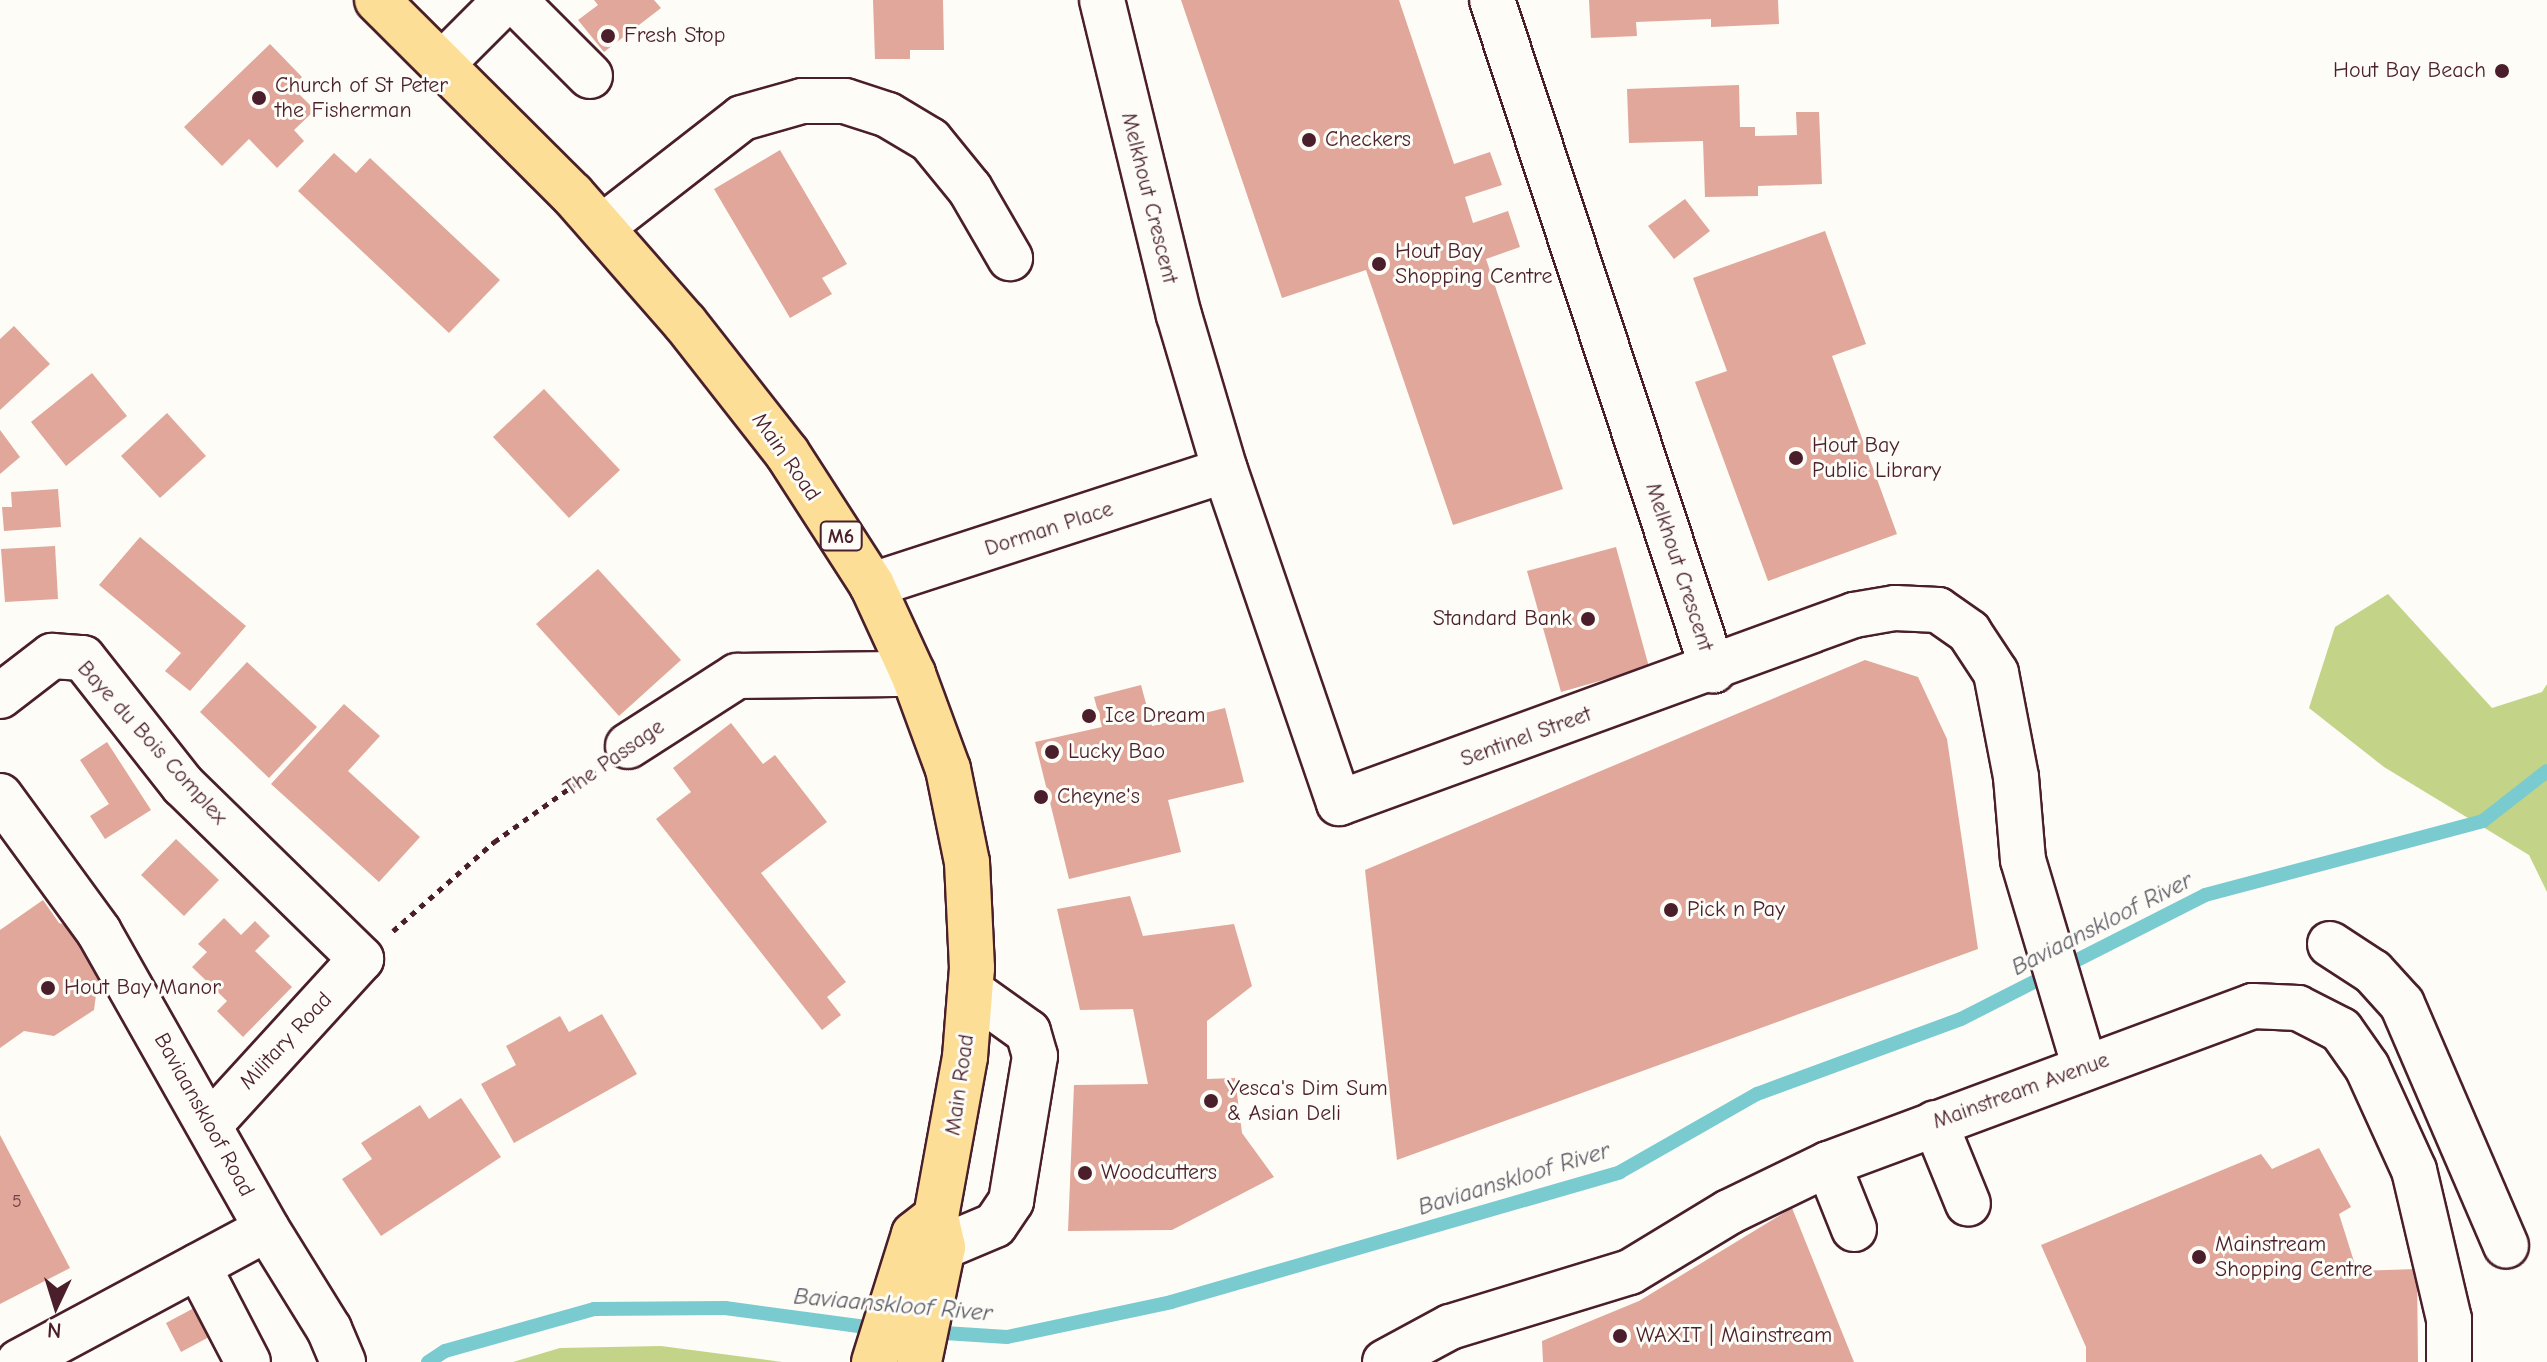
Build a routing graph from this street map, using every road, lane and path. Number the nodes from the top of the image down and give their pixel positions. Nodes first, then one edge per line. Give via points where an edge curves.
1 (377, 0) edge
2 (1102, 0) edge
3 (1492, 0) edge
4 (442, 64) junction
5 (590, 76) dead end
6 (602, 227) junction
7 (1010, 258) dead end
8 (1225, 470) junction
9 (872, 585) junction
10 (1713, 670) junction
11 (913, 674) junction
12 (0, 696) edge
13 (628, 746) joint
14 (0, 796) edge
15 (1339, 803) joint
16 (2330, 944) dead end
17 (361, 959) junction
18 (972, 992) junction
19 (2085, 1068) junction
20 (211, 1123) junction
21 (1935, 1123) junction
22 (2465, 1151) junction
23 (1828, 1164) junction
24 (2414, 1170) junction
25 (1968, 1204) dead end
26 (267, 1229) junction
27 (1854, 1229) dead end
28 (2506, 1246) dead end
29 (928, 1259) junction
30 (198, 1266) junction
31 (342, 1359) edge
32 (19, 1362) edge
33 (248, 1362) edge
34 (874, 1362) edge
35 (919, 1362) edge
36 (1385, 1362) edge
37 (2449, 1362) edge

1 - 4 main road, Main Road / M6
2 - 8 street, Melkhout Crescent via 1136,155
3 - 10 street, Melkhout Crescent
4 - 5 street via 501,5 515,1
4 - 6 main road, Main Road / M6
6 - 7 street via 742,118 802,101 845,101 888,115 930,140 970,189
6 - 9 main road, Main Road / M6 via 787,453
8 - 9 street, Dorman Place
8 - 15 street, Melkhout Crescent
9 - 11 main road, Main Road / M6
10 - 15 street, Sentinel Street
10 - 19 street, Melkhout Crescent via 1854,615 1895,608 1938,610 1969,632 1996,673 2016,777 2023,860
11 - 13 street, The Passage via 737,676
11 - 18 main road, Main Road / M6 via 948,769 967,862
12 - 17 street, Baye du Bois Complex via 52,656 83,658 183,785
13 - 17 path, The Passage via 494,842
14 - 20 street, Baviaanskloof Road via 99,932
16 - 22 street via 2373,972 2402,1004
17 - 20 street, Military Road
18 - 29 main road, Main Road / M6 via 951,1151
18 - 29 street via 1028,1032 1035,1056 1011,1201 995,1225
19 - 21 street, Mainstream Avenue
19 - 24 street, Mainstream Avenue via 2253,1006 2298,1008 2341,1030 2367,1067
20 - 26 street, Baviaanskloof Road
21 - 23 street, Mainstream Avenue
21 - 25 street
22 - 24 street
22 - 28 street
23 - 27 street
23 - 36 street, Mainstream Avenue via 1729,1212 1635,1287 1450,1327
24 - 37 street, Mainstream Avenue via 2449,1319
26 - 30 street
26 - 31 street, Baviaanskloof Road
29 - 34 main road, Main Road / M6
29 - 35 main road, Main Road / M6
30 - 32 street
30 - 33 street

